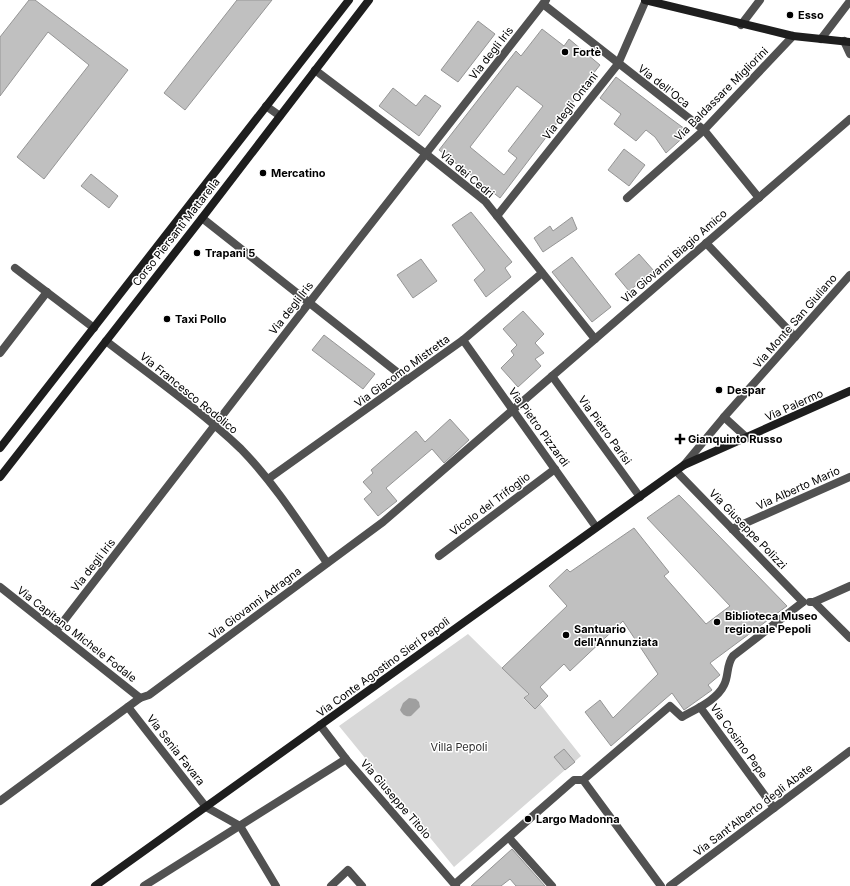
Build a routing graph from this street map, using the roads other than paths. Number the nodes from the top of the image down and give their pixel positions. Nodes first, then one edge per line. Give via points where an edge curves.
1 (349, 0) edge
2 (369, 0) edge
3 (646, 0) edge
4 (760, 0) edge
5 (544, 2) edge
6 (850, 2) edge
7 (741, 25) junction
8 (793, 36) junction
9 (821, 39) junction
10 (847, 42) edge
11 (850, 54) edge
12 (618, 64) junction
13 (315, 70) junction
14 (266, 106) junction
15 (280, 116) junction
16 (850, 119) edge
17 (704, 130) junction
18 (426, 154) junction
19 (627, 198) dead end
20 (759, 198) junction
21 (497, 216) junction
22 (202, 218) junction
23 (706, 243) junction
24 (16, 268) dead end
25 (542, 273) junction
26 (850, 275) edge
27 (47, 292) junction
28 (309, 303) junction
29 (94, 328) junction
30 (795, 337) junction
31 (595, 339) junction
32 (106, 340) junction
33 (463, 340) junction
34 (0, 353) edge
35 (552, 376) junction
36 (408, 380) junction
37 (850, 391) edge
38 (513, 410) junction
39 (724, 417) junction
40 (215, 426) junction
41 (746, 438) junction
42 (3, 439) edge
43 (0, 448) edge
44 (684, 465) junction
45 (555, 469) junction
46 (676, 471) junction
47 (0, 477) edge
48 (850, 477) edge
49 (268, 479) junction
50 (640, 497) junction
51 (596, 527) junction
52 (732, 529) junction
53 (439, 556) dead end
54 (327, 563) junction
55 (850, 586) edge
56 (0, 587) edge
57 (804, 602) junction
58 (814, 602) junction
59 (56, 631) junction
60 (850, 638) edge
61 (140, 698) junction
62 (128, 707) junction
63 (700, 707) junction
64 (320, 725) junction
65 (850, 751) edge
66 (346, 759) junction
67 (585, 782) junction
68 (0, 801) edge
69 (206, 807) junction
70 (774, 808) junction
71 (240, 826) junction
72 (508, 838) junction
73 (456, 885) edge
74 (95, 886) edge
75 (144, 886) edge
76 (276, 886) edge
77 (331, 886) edge
78 (362, 886) edge
79 (552, 886) edge
80 (660, 886) edge
81 (670, 886) edge

1 - 14 main road, Corso Piersanti Mattarella
2 - 13 main road, Corso Piersanti Mattarella
3 - 7 main road
3 - 12 street, Via degli Ontani
4 - 7 street
5 - 12 street, Via dell'Oca
5 - 18 street, Via degli Iris
6 - 9 street
7 - 8 main road
8 - 9 main road
8 - 17 street, Via Baldassare Migliorini
9 - 10 main road
10 - 11 street
12 - 17 street, Via dell'Oca
12 - 21 street, Via degli Ontani
13 - 15 main road, Corso Piersanti Mattarella
13 - 18 street, Via dei Cedri
14 - 15 street
14 - 29 main road, Corso Piersanti Mattarella
15 - 22 main road, Corso Piersanti Mattarella
16 - 20 street, Via Giovanni Biagio Amico
17 - 19 street, Via Baldassare Migliorini
17 - 20 street, Via dell'Oca
18 - 21 street, Via dei Cedri via 485,201
18 - 28 street, Via degli Iris
20 - 23 street, Via Giovanni Biagio Amico
21 - 25 street, Via dei Cedri
22 - 28 street
22 - 32 main road, Corso Piersanti Mattarella
23 - 30 street
23 - 31 street, Via Giovanni Biagio Amico
24 - 27 street
25 - 31 street, Via dei Cedri
25 - 33 street, Via Giacomo Mistretta
26 - 30 street, Via Monte San Giuliano
27 - 29 street
27 - 34 street
28 - 36 street
28 - 40 street, Via degli Iris
29 - 42 main road, Corso Piersanti Mattarella
30 - 39 street, Via Monte San Giuliano
31 - 35 street, Via Giovanni Biagio Amico
32 - 40 street, Via Francesco Rodolico
32 - 47 main road, Corso Piersanti Mattarella
33 - 36 street, Via Giacomo Mistretta
33 - 38 street, Via Pietro Pizzardi
35 - 38 street, Via Giovanni Biagio Amico
35 - 50 street, Via Pietro Parisi
36 - 49 street, Via Giacomo Mistretta
37 - 41 main road, Via Palermo
38 - 45 street, Via Pietro Pizzardi
38 - 54 street, Via Giovanni Adragna via 383,522
39 - 41 street
39 - 44 street, Via Conte Agostino Sieri Pepoli
40 - 49 street, Via Francesco Rodolico
40 - 59 street, Via degli Iris
41 - 44 main road, Via Conte Agostino Sieri Pepoli
42 - 43 main road, Corso Piersanti Mattarella
44 - 46 main road, Via Conte Agostino Sieri Pepoli
45 - 51 street, Via Pietro Pizzardi
45 - 53 street, Vicolo del Trifoglio
46 - 50 main road, Via Conte Agostino Sieri Pepoli
46 - 52 street, Via Giuseppe Polizzi
48 - 52 street, Via Alberto Mario
49 - 54 street, Via Francesco Rodolico
50 - 51 main road, Via Conte Agostino Sieri Pepoli
51 - 64 main road, Via Conte Agostino Sieri Pepoli
52 - 57 street, Via Giuseppe Polizzi
54 - 61 street, Via Giovanni Adragna via 149,695
55 - 58 street
56 - 59 street, Via Capitano Michele Fodale
57 - 58 street
57 - 63 street via 733,656 729,662 725,685 718,694
58 - 60 street
59 - 61 street, Via Capitano Michele Fodale
61 - 62 street, Via Giovanni Adragna
62 - 68 street, Via Giovanni Adragna
62 - 69 street, Via Senia Favara
63 - 67 street via 682,717 670,706 592,772
63 - 70 street, Via Cosimo Pepe
64 - 66 street, Via Giuseppe Titolo
64 - 69 main road, Via Conte Agostino Sieri Pepoli
65 - 70 street, Via Sant'Alberto degli Abate
66 - 71 street
66 - 73 street, Via Giuseppe Titolo
67 - 72 street via 574,780
67 - 80 street
69 - 71 street
69 - 74 main road, Via Conte Agostino Sieri Pepoli
70 - 81 street, Via Sant'Alberto degli Abate
71 - 75 street
71 - 76 street
72 - 73 street
72 - 79 street
77 - 78 street via 348,870

